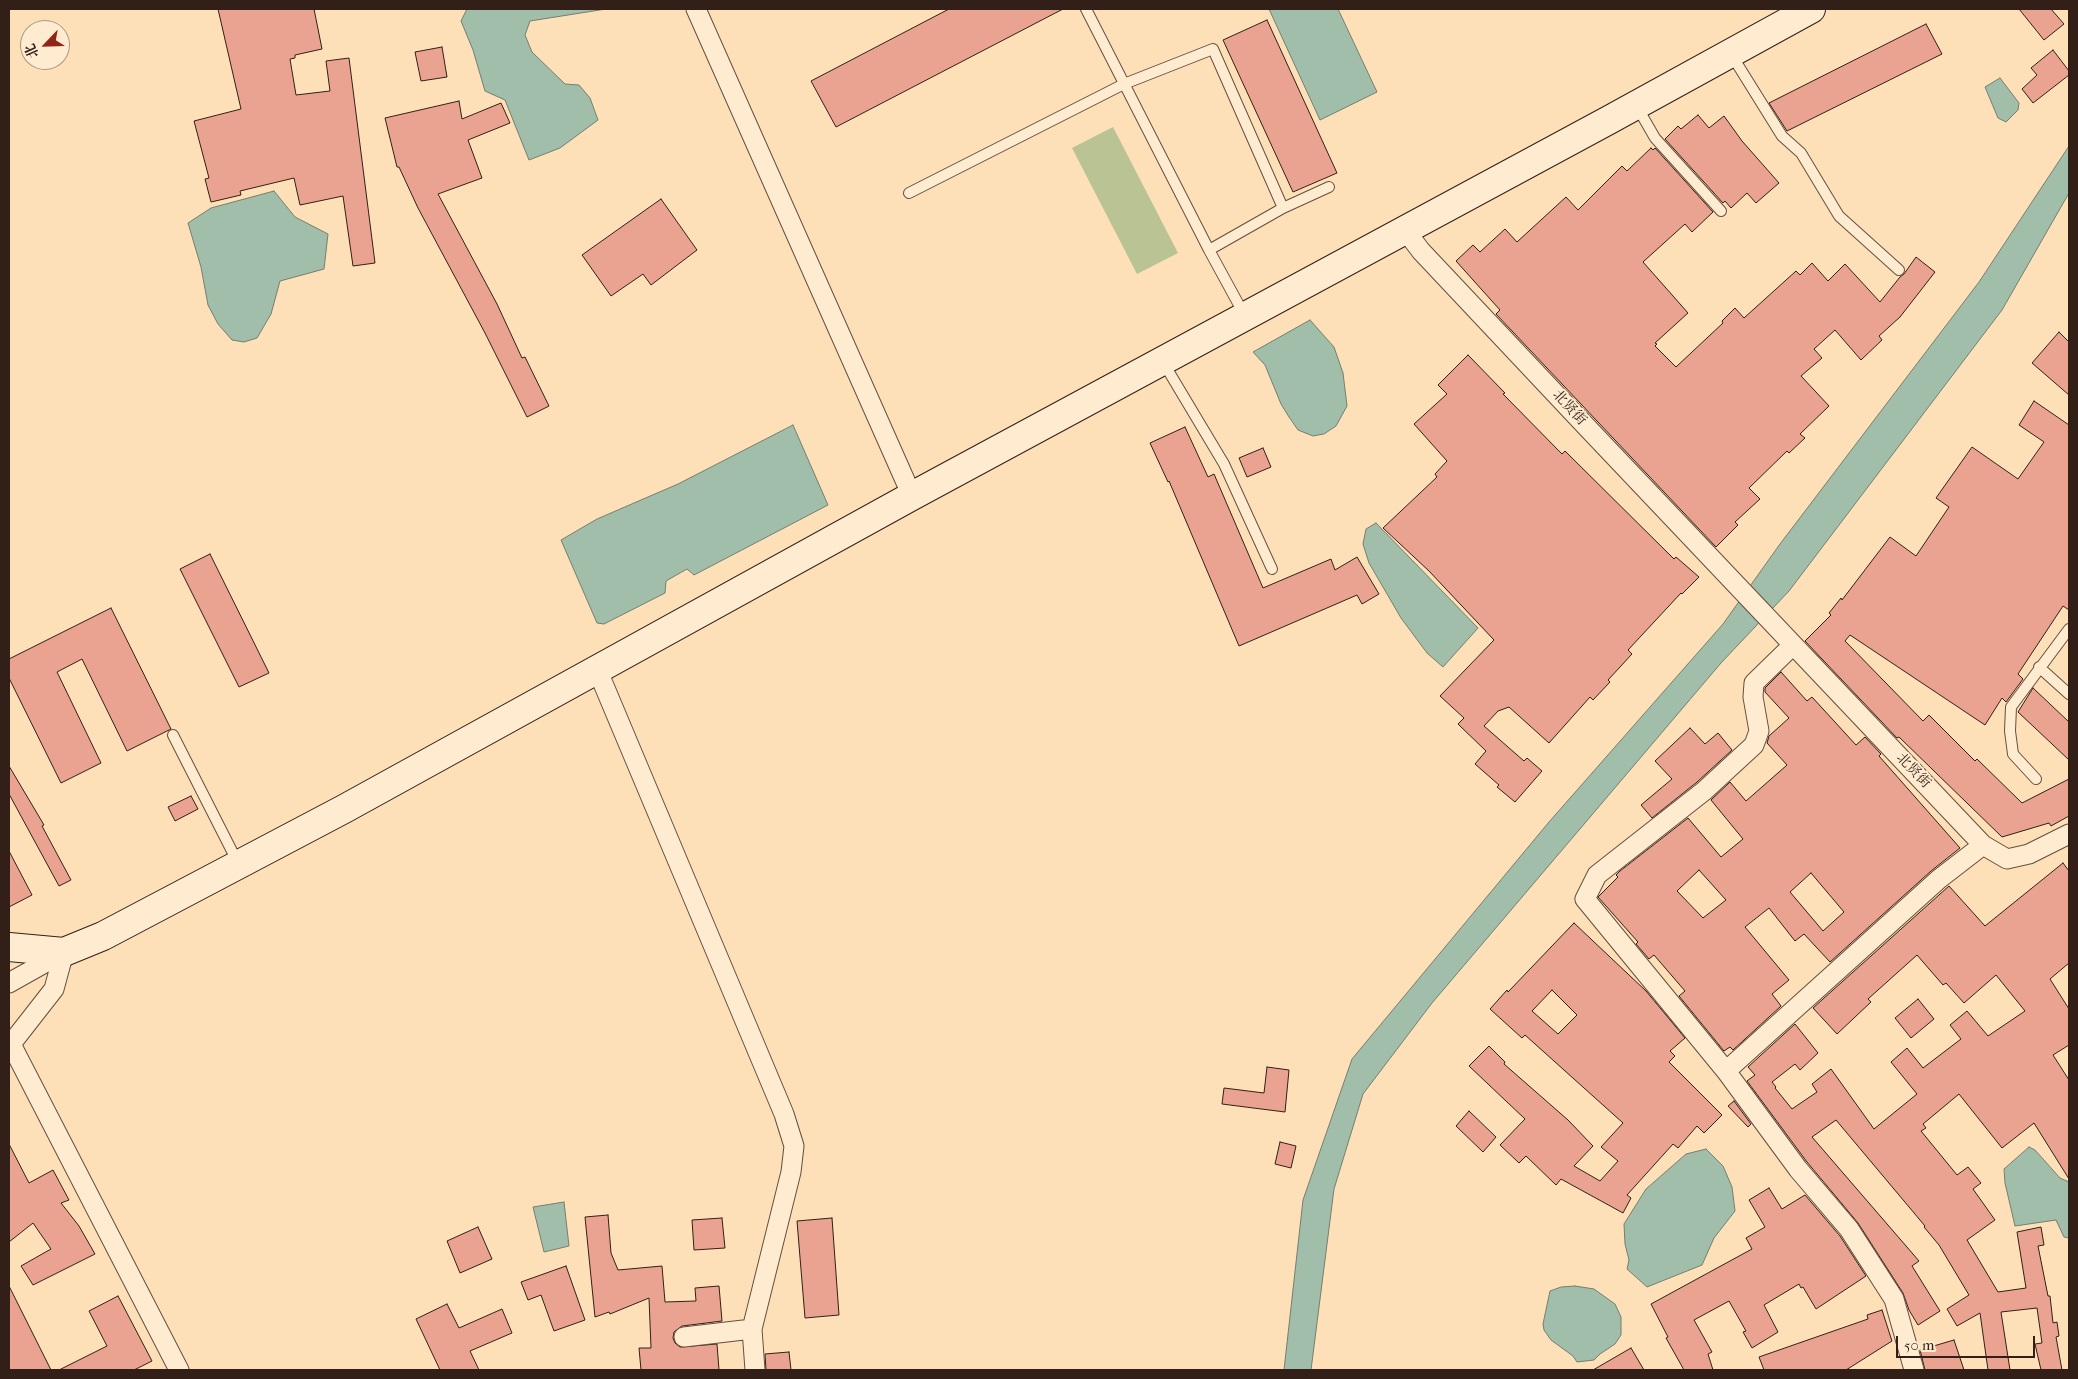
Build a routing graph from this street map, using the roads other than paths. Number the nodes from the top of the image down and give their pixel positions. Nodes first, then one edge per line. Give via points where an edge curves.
1 (696, 9) edge
2 (1086, 9) edge
3 (1811, 9) edge
4 (1731, 53) junction
5 (1124, 84) junction
6 (1636, 105) junction
7 (1329, 187) dead end
8 (909, 193) dead end
9 (1284, 208) junction
10 (1721, 211) dead end
11 (1405, 230) junction
12 (1209, 250) junction
13 (1899, 270) dead end
14 (1245, 317) junction
15 (1162, 361) junction
16 (912, 496) junction
17 (1272, 569) dead end
18 (2069, 628) edge
19 (1793, 645) junction
20 (2039, 667) junction
21 (598, 669) junction
22 (2069, 694) edge
23 (172, 735) dead end
24 (2036, 780) dead end
25 (2069, 834) edge
26 (1984, 845) junction
27 (238, 864) junction
28 (9, 947) edge
29 (64, 952) junction
30 (9, 984) edge
31 (1726, 1071) junction
32 (752, 1329) junction
33 (684, 1337) dead end
34 (179, 1370) edge
35 (755, 1370) edge
36 (1914, 1370) edge

1 - 16 street
2 - 5 lane
3 - 4 main road
4 - 6 main road
4 - 13 lane via 1782,136 1801,153 1839,216
5 - 8 lane
5 - 9 lane via 1213,49
5 - 12 lane
6 - 10 lane via 1655,138
6 - 11 main road
7 - 9 lane
9 - 12 lane
11 - 14 main road
11 - 19 street, 北贤街 via 1421,251
12 - 14 lane
14 - 15 main road
15 - 16 main road
15 - 17 lane via 1224,464
16 - 21 main road
18 - 20 lane
19 - 26 street, 北贤街
19 - 31 street via 1754,684 1753,697 1760,731 1754,745 1704,791 1597,874 1585,900
20 - 22 lane
20 - 24 lane via 2011,707 2010,731 2013,754
21 - 27 main road
21 - 32 street via 784,1114 794,1146 791,1172
23 - 27 lane
25 - 26 street, 北贤街 via 2029,854 2008,859
26 - 31 street via 1939,879
27 - 29 main road via 103,936
28 - 29 main road
29 - 30 street
29 - 34 street via 54,989 11,1044
31 - 36 street via 1798,1169 1849,1229 1894,1299
32 - 33 street
32 - 35 street

